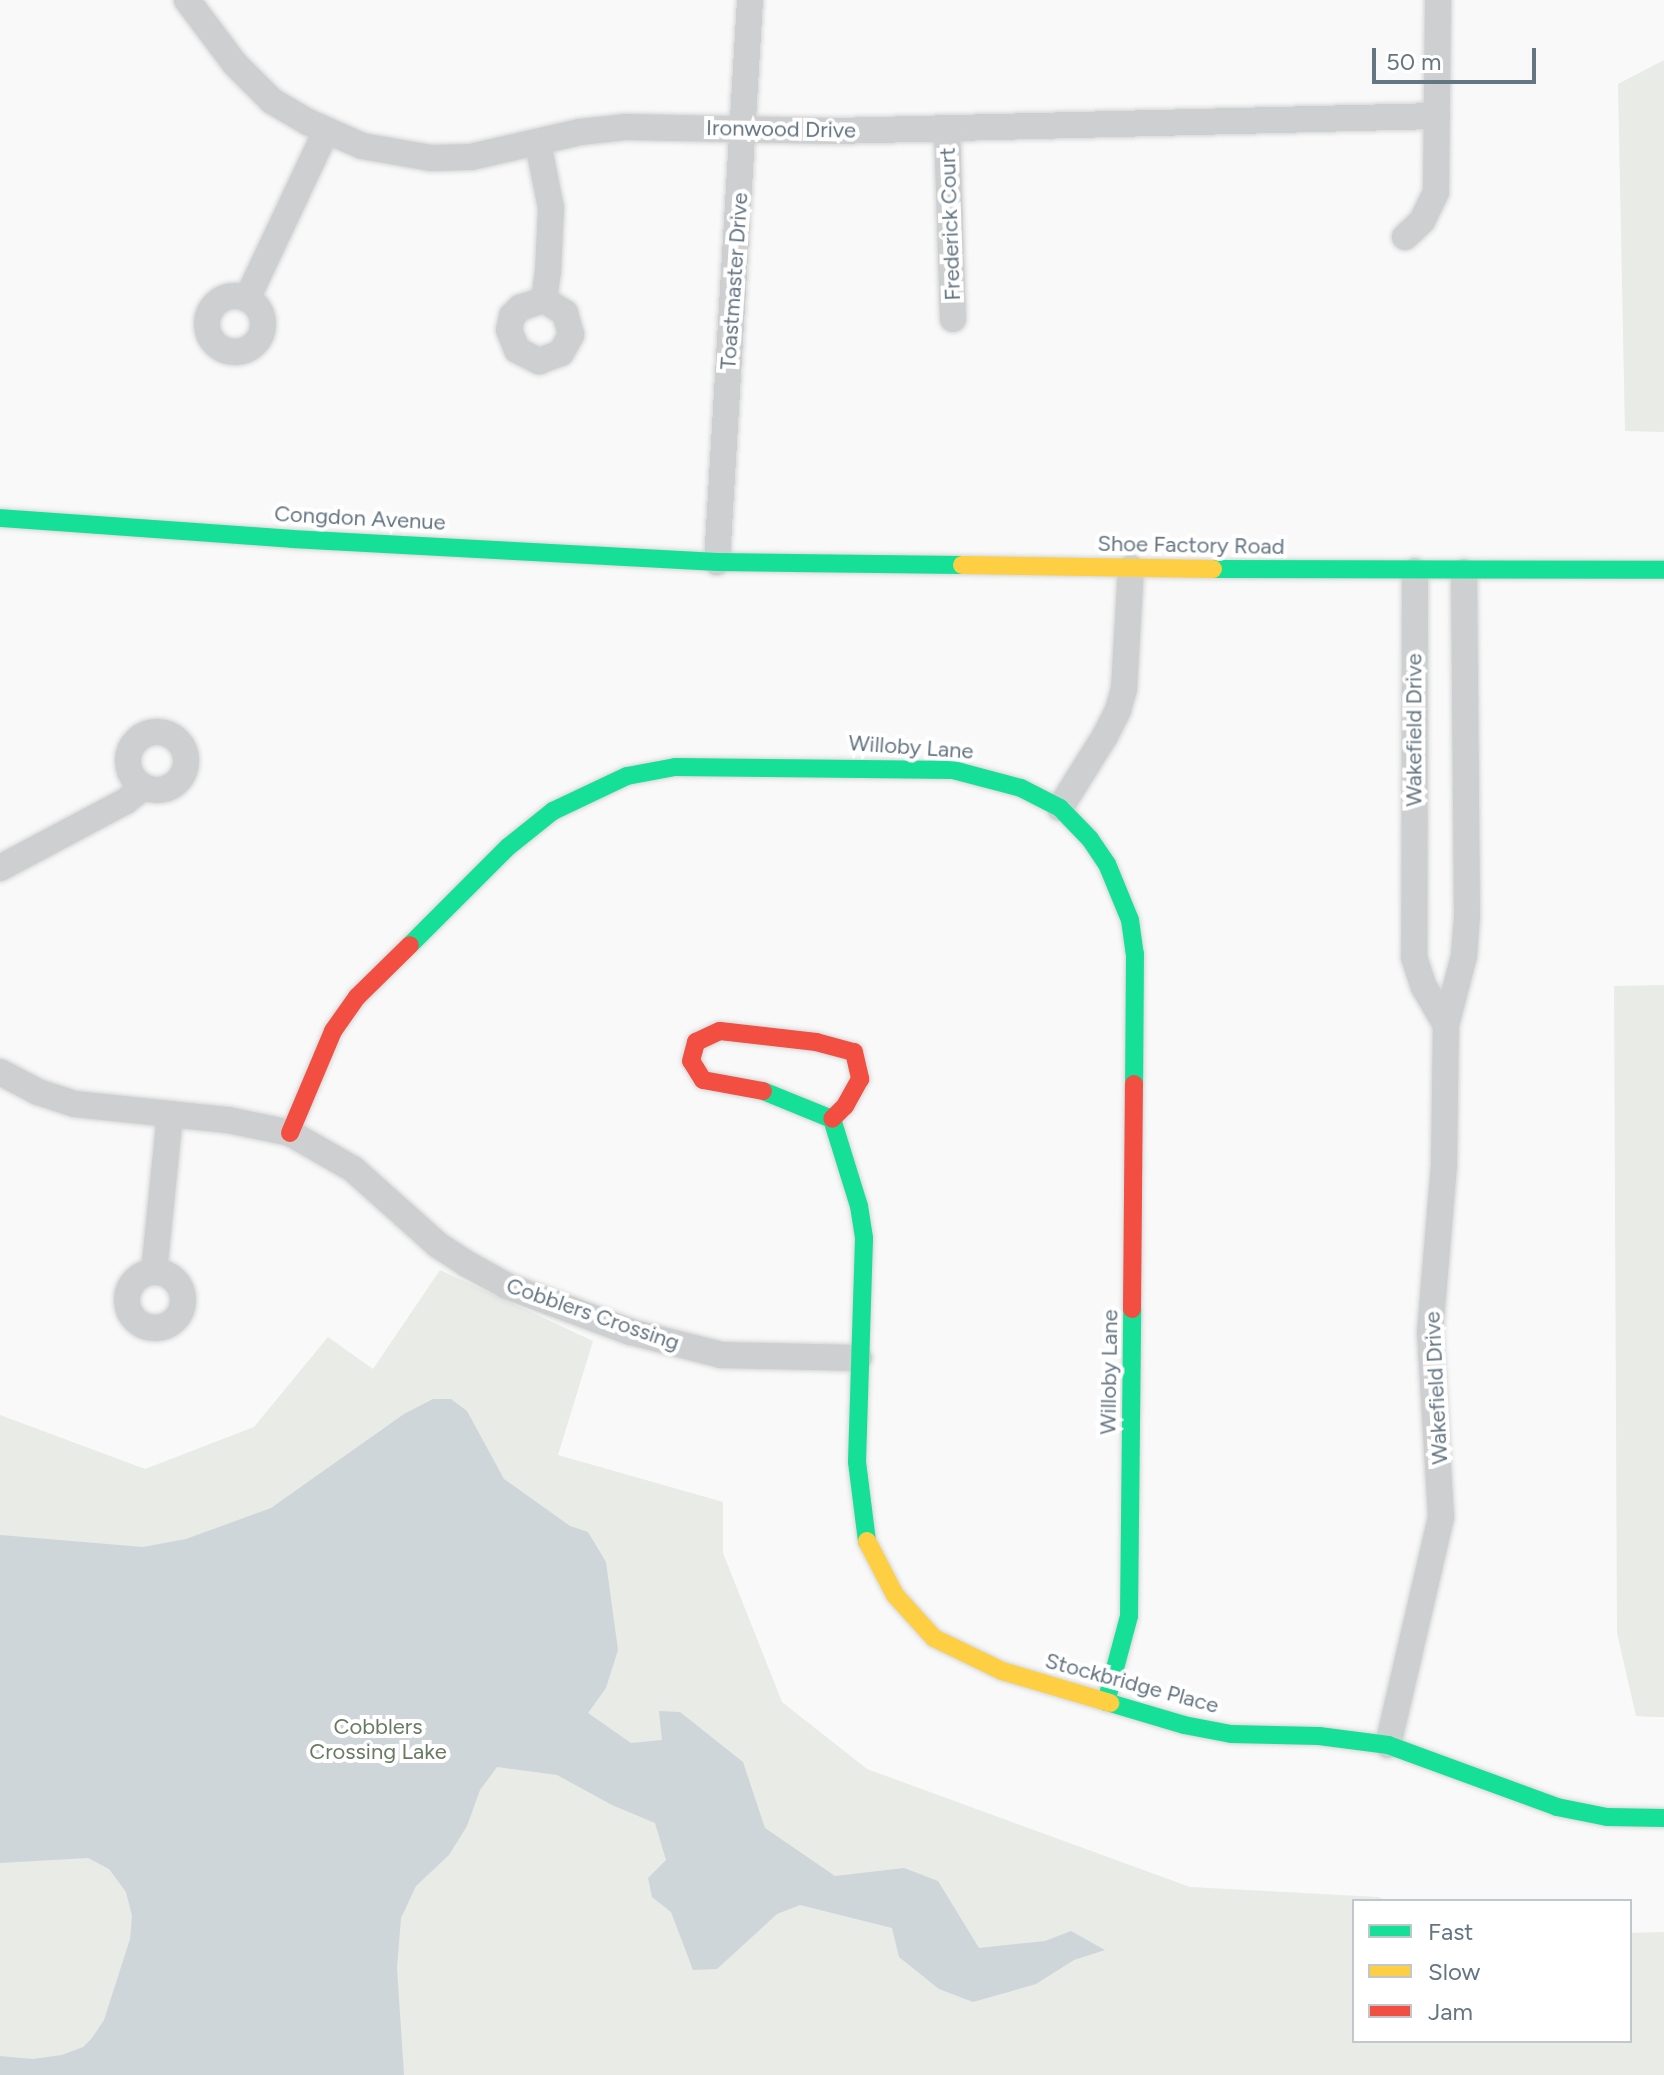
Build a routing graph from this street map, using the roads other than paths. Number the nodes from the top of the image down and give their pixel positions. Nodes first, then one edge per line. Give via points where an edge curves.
1 (187, 0) edge
2 (750, 0) edge
3 (1438, 0) edge
4 (1437, 116) junction
5 (947, 129) junction
6 (743, 130) junction
7 (326, 131) junction
8 (538, 143) junction
9 (1405, 237) dead end
10 (247, 299) dead end
11 (544, 300) dead end
12 (953, 319) dead end
13 (0, 518) edge
14 (717, 562) junction
15 (1131, 568) junction
16 (1664, 570) edge
17 (1415, 571) junction
18 (1464, 572) junction
19 (143, 787) dead end
20 (1060, 808) junction
21 (0, 868) edge
22 (1446, 1025) junction
23 (0, 1072) edge
24 (170, 1114) junction
25 (832, 1119) junction
26 (290, 1133) junction
27 (154, 1272) dead end
28 (859, 1358) junction
29 (1106, 1702) junction
30 (1388, 1745) junction
31 (1664, 1818) edge

1 - 7 street, Ironwood Drive via 272,101
2 - 6 street, Toastmaster Drive
3 - 4 street
4 - 5 street, Ironwood Drive
4 - 9 street via 1436,192 1422,221
5 - 6 street, Ironwood Drive
5 - 12 street, Frederick Court
6 - 8 street, Ironwood Drive via 625,127
6 - 14 street, Toastmaster Drive
7 - 8 street, Ironwood Drive via 362,146 431,158 471,157
7 - 10 street
8 - 11 street via 551,208
13 - 14 street, Congdon Avenue
14 - 15 street, Shoe Factory Road
15 - 17 street, Shoe Factory Road
15 - 20 street via 1124,689 1118,710
16 - 18 street, Shoe Factory Road
17 - 18 street, Shoe Factory Road
17 - 22 street, Wakefield Drive via 1414,957
18 - 22 street, Wakefield Drive via 1467,916 1464,956
19 - 21 street
20 - 26 street, Willoby Lane via 1021,788 953,770 675,767 627,776 553,811 508,847 357,997 333,1031
20 - 29 street, Willoby Lane via 1107,864 1130,920 1135,954 1129,1616
22 - 30 street, Wakefield Drive via 1444,1164 1430,1332 1441,1517
23 - 24 street, Cobblers Crossing via 75,1104
24 - 26 street, Cobblers Crossing
24 - 27 street
25 - 25 street via 771,1092 703,1080 691,1061 696,1042 720,1031 854,1052 860,1079
25 - 28 street, Stockbridge Place via 864,1239
26 - 28 street, Cobblers Crossing via 353,1169 467,1264 567,1310 721,1355
28 - 29 street, Stockbridge Place via 858,1498 864,1535 895,1595 934,1638 954,1650 1002,1671
29 - 30 street, Stockbridge Place via 1231,1734 1319,1736
30 - 31 street, Stockbridge Place via 1557,1807 1607,1817

